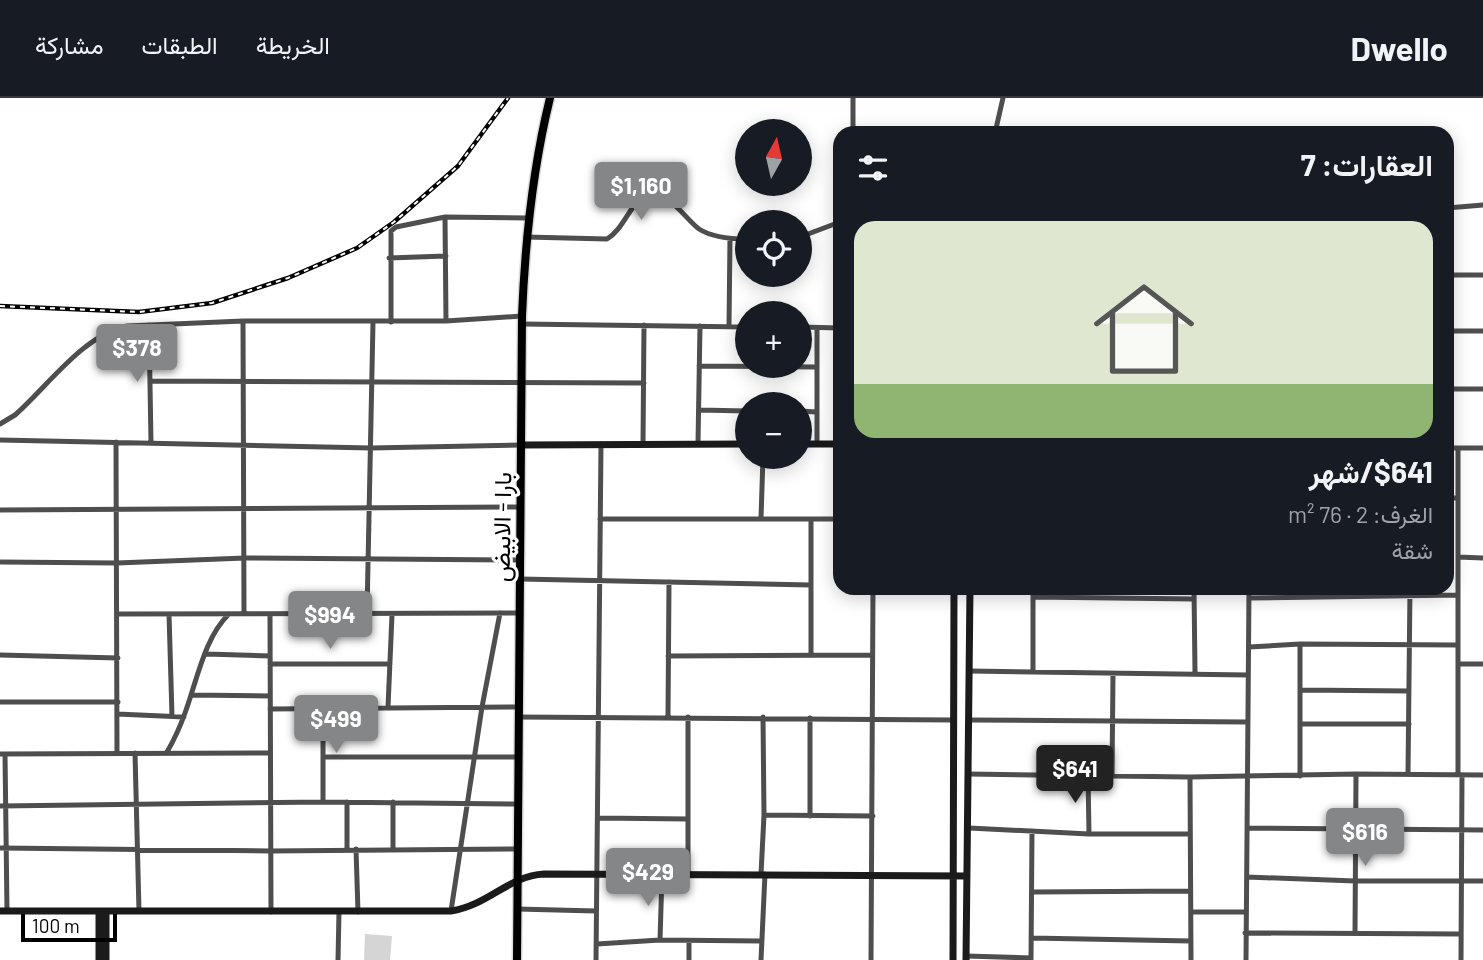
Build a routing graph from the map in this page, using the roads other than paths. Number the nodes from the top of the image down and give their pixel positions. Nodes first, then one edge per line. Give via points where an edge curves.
1 (551, 98) edge
2 (853, 98) edge
3 (1003, 98) edge
4 (853, 126) edge
5 (997, 126) edge
6 (1483, 205) edge
7 (1454, 207) edge
8 (445, 217) junction
9 (528, 218) junction
10 (833, 225) edge
11 (812, 232) edge
12 (526, 237) junction
13 (730, 239) junction
14 (735, 239) edge
15 (446, 256) junction
16 (389, 258) junction
17 (1454, 275) edge
18 (1483, 275) edge
19 (522, 320) junction
20 (243, 321) junction
21 (446, 321) junction
22 (391, 322) junction
23 (373, 323) junction
24 (149, 325) junction
25 (644, 325) junction
26 (700, 326) junction
27 (729, 326) junction
28 (735, 326) edge
29 (812, 328) edge
30 (817, 328) junction
31 (833, 328) edge
32 (1454, 331) edge
33 (1483, 331) edge
34 (699, 366) junction
35 (816, 367) junction
36 (150, 381) junction
37 (242, 382) junction
38 (372, 382) junction
39 (523, 383) junction
40 (643, 383) junction
41 (1454, 388) edge
42 (1483, 389) edge
43 (699, 410) junction
44 (735, 411) edge
45 (812, 412) edge
46 (816, 412) junction
47 (0, 424) edge
48 (0, 440) edge
49 (116, 442) junction
50 (151, 443) junction
51 (698, 443) junction
52 (735, 443) edge
53 (601, 444) junction
54 (643, 444) junction
55 (812, 444) edge
56 (817, 444) junction
57 (833, 444) edge
58 (245, 445) junction
59 (522, 445) junction
60 (371, 448) junction
61 (1454, 448) edge
62 (1458, 448) junction
63 (1483, 449) edge
64 (763, 469) edge
65 (1454, 498) edge
66 (1458, 498) junction
67 (370, 507) junction
68 (521, 507) junction
69 (117, 508) junction
70 (244, 509) junction
71 (0, 510) edge
72 (761, 518) junction
73 (600, 519) junction
74 (811, 519) junction
75 (833, 519) edge
76 (244, 558) junction
77 (369, 558) junction
78 (1458, 558) junction
79 (1483, 558) edge
80 (520, 560) junction
81 (0, 562) edge
82 (117, 563) junction
83 (520, 579) junction
84 (601, 580) junction
85 (669, 582) junction
86 (811, 585) junction
87 (873, 595) edge
88 (954, 595) edge
89 (970, 595) edge
90 (1194, 595) edge
91 (1304, 595) edge
92 (1349, 595) edge
93 (1410, 595) edge
94 (1454, 595) edge
95 (1458, 595) junction
96 (1032, 597) joint
97 (1249, 598) joint
98 (1304, 598) junction
99 (1194, 599) junction
100 (500, 612) junction
101 (367, 613) junction
102 (519, 613) junction
103 (117, 614) junction
104 (169, 614) junction
105 (229, 614) junction
106 (244, 614) junction
107 (270, 615) junction
108 (392, 615) junction
109 (1300, 644) junction
110 (1410, 644) junction
111 (1458, 645) junction
112 (1249, 647) junction
113 (206, 654) junction
114 (0, 655) edge
115 (811, 655) junction
116 (872, 655) junction
117 (270, 656) junction
118 (668, 656) junction
119 (118, 658) junction
120 (270, 664) junction
121 (390, 664) junction
122 (1458, 664) junction
123 (1483, 664) edge
124 (970, 671) junction
125 (1033, 671) junction
126 (1195, 673) junction
127 (1114, 674) junction
128 (1248, 675) junction
129 (1300, 690) junction
130 (1409, 691) junction
131 (191, 695) junction
132 (270, 696) junction
133 (0, 702) edge
134 (118, 702) junction
135 (388, 707) junction
136 (482, 707) junction
137 (518, 707) junction
138 (323, 708) junction
139 (270, 709) junction
140 (117, 714) junction
141 (172, 716) junction
142 (597, 716) junction
143 (668, 716) junction
144 (688, 716) junction
145 (184, 717) junction
146 (518, 717) junction
147 (763, 717) junction
148 (810, 718) junction
149 (872, 718) junction
150 (953, 720) junction
151 (969, 720) junction
152 (1247, 722) junction
153 (1112, 723) junction
154 (1300, 724) junction
155 (1409, 724) junction
156 (167, 752) junction
157 (117, 753) junction
158 (135, 753) junction
159 (269, 753) junction
160 (3, 754) edge
161 (323, 757) junction
162 (476, 757) junction
163 (518, 757) junction
164 (968, 774) junction
165 (1356, 774) junction
166 (1408, 774) junction
167 (1087, 775) junction
168 (1112, 775) junction
169 (1460, 775) junction
170 (1483, 775) edge
171 (1247, 776) junction
172 (1300, 776) junction
173 (1189, 777) junction
174 (323, 802) junction
175 (346, 802) junction
176 (393, 802) junction
177 (468, 803) junction
178 (270, 804) junction
179 (517, 804) junction
180 (136, 805) junction
181 (3, 806) edge
182 (765, 815) junction
183 (810, 816) junction
184 (873, 816) junction
185 (598, 818) junction
186 (688, 818) junction
187 (969, 828) junction
188 (1247, 828) junction
189 (1356, 829) junction
190 (1462, 830) junction
191 (1483, 830) edge
192 (1032, 831) junction
193 (1089, 834) junction
194 (1190, 834) junction
195 (3, 848) edge
196 (137, 849) junction
197 (347, 849) junction
198 (356, 849) junction
199 (461, 849) junction
200 (516, 849) junction
201 (393, 850) junction
202 (270, 851) junction
203 (596, 874) junction
204 (763, 874) junction
205 (662, 875) junction
206 (688, 875) junction
207 (873, 876) junction
208 (953, 876) junction
209 (967, 876) junction
210 (1247, 877) junction
211 (517, 880) junction
212 (1462, 880) junction
213 (1355, 881) junction
214 (1483, 881) edge
215 (1190, 891) junction
216 (1032, 892) junction
217 (517, 909) junction
218 (3, 911) edge
219 (139, 911) junction
220 (452, 911) junction
221 (596, 911) junction
222 (102, 912) junction
223 (271, 912) junction
224 (339, 912) junction
225 (358, 912) junction
226 (1191, 912) junction
227 (1246, 912) junction
228 (1245, 933) junction
229 (1355, 933) junction
230 (1461, 934) junction
231 (1031, 938) junction
232 (660, 940) junction
233 (689, 941) junction
234 (1191, 941) junction
235 (761, 942) junction
236 (597, 944) junction
237 (966, 958) edge
238 (1031, 959) edge
239 (99, 960) edge
240 (106, 960) edge
241 (338, 960) edge
242 (517, 960) edge
243 (596, 960) edge
244 (690, 960) edge
245 (761, 960) edge
246 (871, 960) edge
247 (953, 960) edge
248 (1191, 960) edge
249 (1246, 960) edge
250 (1461, 960) edge

1 - 9 main road, بارا - الابيض
2 - 4 street
3 - 5 street
6 - 7 street
8 - 9 street
8 - 15 street
8 - 16 street via 391,231
9 - 12 main road, بارا - الابيض
10 - 11 street
12 - 13 street via 607,239 642,197 652,193 661,194 701,230
12 - 19 main road, بارا - الابيض
13 - 14 street
13 - 27 street
15 - 16 street
15 - 21 street
16 - 22 street
17 - 18 street
19 - 21 street
19 - 25 street
19 - 39 main road, بارا - الابيض
20 - 23 street
20 - 24 street
20 - 37 street
21 - 22 street
22 - 23 street
23 - 38 street
24 - 36 street
24 - 47 street via 115,329 98,338
25 - 26 street
25 - 40 street
26 - 27 street
26 - 34 street
27 - 28 street
29 - 30 street
30 - 31 street
30 - 35 street
32 - 33 street
34 - 35 street
34 - 43 street
35 - 46 street
36 - 37 street
36 - 50 street
37 - 38 street
37 - 58 street
38 - 39 street
38 - 60 street
39 - 40 street
39 - 59 main road, بارا - الابيض
40 - 54 street
41 - 42 street
43 - 44 street
43 - 51 street
45 - 46 street
46 - 56 street
48 - 49 street
49 - 50 street
49 - 69 street
50 - 58 street
51 - 52 street
51 - 54 street
53 - 54 street
53 - 59 street
53 - 73 street
55 - 56 street
56 - 57 street
58 - 60 street
58 - 70 street
59 - 60 street
59 - 68 main road, بارا - الابيض
60 - 67 street
61 - 62 street
62 - 63 street
62 - 66 street
64 - 72 street
65 - 66 street
66 - 78 street
67 - 68 street
67 - 70 street
67 - 77 street
68 - 80 main road, بارا - الابيض
69 - 70 street
69 - 71 street
69 - 82 street
70 - 76 street
72 - 73 street
72 - 74 street
73 - 84 street
74 - 75 street
74 - 86 street
76 - 77 street
76 - 82 street
76 - 106 street
77 - 80 street
77 - 101 street
78 - 79 street
78 - 95 street
80 - 83 main road, بارا - الابيض
81 - 82 street
82 - 103 street
83 - 84 street
83 - 102 main road, بارا - الابيض
84 - 85 street
84 - 142 street
85 - 86 street
85 - 118 street
86 - 115 street
87 - 116 street
88 - 150 street
89 - 124 street
90 - 99 street
91 - 98 street
92 - 98 street
93 - 110 street
94 - 95 street
95 - 111 street
96 - 99 street
96 - 125 street
97 - 98 street
97 - 112 street
99 - 126 street
100 - 102 street
100 - 108 street
100 - 136 street
101 - 107 street
101 - 108 street
102 - 137 main road, بارا - الابيض
103 - 104 street
103 - 119 street
104 - 105 street
104 - 141 street
105 - 106 street
105 - 113 street via 220,622
106 - 107 street
107 - 117 street
108 - 121 street
109 - 110 street
109 - 112 street
109 - 129 street
110 - 111 street
110 - 130 street
111 - 122 street
112 - 128 street
113 - 117 street
113 - 131 street
114 - 119 street
115 - 116 street
115 - 118 street
116 - 149 street
117 - 120 street
118 - 143 street
119 - 134 street
120 - 121 street
120 - 132 street
121 - 135 street
122 - 123 street
122 - 169 street
124 - 125 street
124 - 151 street
125 - 127 street
126 - 127 street
126 - 128 street
127 - 153 street
128 - 152 street
129 - 130 street
129 - 154 street
130 - 155 street
131 - 132 street
131 - 145 street
132 - 139 street
133 - 134 street
134 - 140 street
135 - 136 street
135 - 138 street
136 - 137 street
136 - 162 street
137 - 146 main road, بارا - الابيض
138 - 139 street
138 - 161 street
139 - 159 street
140 - 141 street
140 - 157 street
141 - 145 street
142 - 143 street
142 - 146 street
142 - 185 street
143 - 144 street
144 - 147 street
144 - 186 street
145 - 156 street
146 - 163 main road, بارا - الابيض
147 - 148 street
147 - 182 street
148 - 149 street
148 - 183 street
149 - 150 street
149 - 184 street
150 - 208 street
151 - 153 street
151 - 164 street
152 - 153 street
152 - 171 street
153 - 168 street
154 - 155 street
154 - 172 street
155 - 166 street
156 - 158 street
156 - 159 street
157 - 158 street
157 - 160 street
158 - 180 street
159 - 178 street
160 - 181 street
161 - 162 street
161 - 174 street
162 - 163 street
162 - 177 street
163 - 179 main road, بارا - الابيض
164 - 167 street
164 - 187 street
165 - 166 street
165 - 172 street
165 - 189 street
166 - 169 street
167 - 168 street
167 - 193 street
168 - 173 street
169 - 170 street
169 - 190 street
171 - 172 street
171 - 173 street
171 - 188 street
173 - 194 street
174 - 175 street
174 - 178 street
175 - 176 street
175 - 197 street
176 - 177 street
176 - 201 street
177 - 179 street
177 - 199 street
178 - 180 street
178 - 202 street
179 - 200 main road, بارا - الابيض
180 - 181 street
180 - 196 street
181 - 195 street
182 - 183 street
182 - 204 street
183 - 184 street
184 - 207 street
185 - 186 street
185 - 203 street
186 - 206 street
187 - 192 street
187 - 209 street
188 - 189 street
188 - 210 street
189 - 190 street
189 - 213 street
190 - 191 street
190 - 212 street
192 - 193 street
192 - 216 street
193 - 194 street
194 - 215 street
195 - 196 street
195 - 218 street
196 - 202 street
196 - 219 street
197 - 198 street
197 - 202 street
198 - 201 street
198 - 225 street
199 - 200 street
199 - 201 street
199 - 220 street
200 - 211 main road, بارا - الابيض
202 - 223 street
203 - 205 street
203 - 211 street via 529,875
203 - 221 street
204 - 206 street
204 - 207 street
204 - 235 street
205 - 206 street
205 - 232 street
207 - 208 street
207 - 246 street
208 - 209 street
208 - 247 street
209 - 237 street
210 - 213 street
210 - 227 street
211 - 217 main road, بارا - الابيض
211 - 220 street via 486,900
212 - 213 street
212 - 214 street
212 - 230 street
213 - 229 street
215 - 216 street
215 - 226 street
216 - 231 street
217 - 221 street
217 - 242 main road, بارا - الابيض
218 - 222 street
219 - 222 street
219 - 223 street
220 - 225 street
221 - 236 street
222 - 239 street
222 - 240 street
223 - 224 street
224 - 225 street
224 - 241 street
226 - 227 street
226 - 234 street
227 - 228 street
228 - 229 street
228 - 249 street
229 - 230 street
230 - 250 street
231 - 234 street
231 - 238 street
232 - 233 street
232 - 236 street
233 - 235 street
233 - 244 street
234 - 248 street
235 - 245 street
236 - 243 street
237 - 238 street

